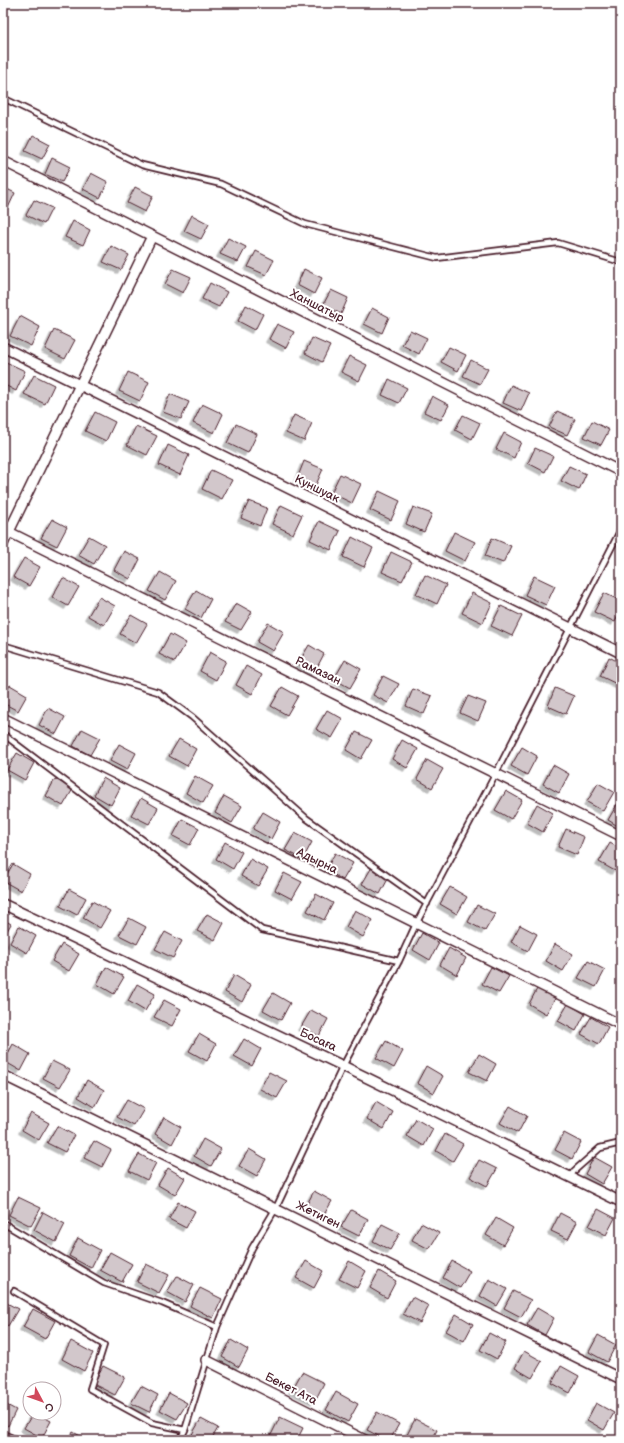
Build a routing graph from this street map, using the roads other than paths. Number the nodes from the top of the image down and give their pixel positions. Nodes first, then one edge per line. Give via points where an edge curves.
1 (3, 98) edge
2 (3, 161) edge
3 (152, 236) junction
4 (621, 262) edge
5 (3, 347) edge
6 (80, 385) junction
7 (621, 472) edge
8 (621, 530) edge
9 (6, 531) edge
10 (3, 544) edge
11 (571, 628) junction
12 (3, 645) edge
13 (621, 653) edge
14 (3, 718) edge
15 (3, 734) edge
16 (496, 773) junction
17 (621, 836) edge
18 (3, 904) edge
19 (427, 904) junction
20 (416, 924) junction
21 (399, 961) junction
22 (621, 1025) edge
23 (343, 1066) junction
24 (3, 1075) edge
25 (621, 1143) edge
26 (570, 1177) junction
27 (621, 1202) edge
28 (276, 1208) junction
29 (3, 1223) edge
30 (14, 1292) dead end
31 (217, 1327) junction
32 (206, 1360) junction
33 (621, 1379) edge
34 (184, 1430) junction
35 (3, 1436) edge
36 (12, 1440) edge
37 (180, 1440) edge
38 (365, 1440) edge

1 - 4 lane via 142,164 221,184 305,224 437,258 558,243
2 - 3 street, Ханшатыр
3 - 6 street
3 - 7 street, Ханшатыр
5 - 6 street, Куншуак
6 - 9 street
6 - 11 street, Куншуак
8 - 11 lane
9 - 10 street
9 - 16 street, Рамазан
11 - 13 street, Куншуак
11 - 16 lane
12 - 19 lane via 158,692 192,717 306,818
14 - 20 street, Адырна
15 - 21 lane via 262,930
16 - 17 street, Рамазан
16 - 19 lane
18 - 23 street, Босаға
19 - 20 lane
20 - 21 lane
20 - 22 street, Адырна
21 - 23 lane
23 - 26 street, Босаға
23 - 28 lane
24 - 28 street, Жетиген
25 - 26 lane via 600,1148
26 - 27 street, Босаға
28 - 31 lane via 252,1248
28 - 33 street, Жетиген
29 - 31 lane via 104,1283
30 - 34 lane via 104,1345 90,1389 152,1424
31 - 32 lane
32 - 34 lane
32 - 38 street, Бекет Ата
34 - 37 lane
35 - 36 street

